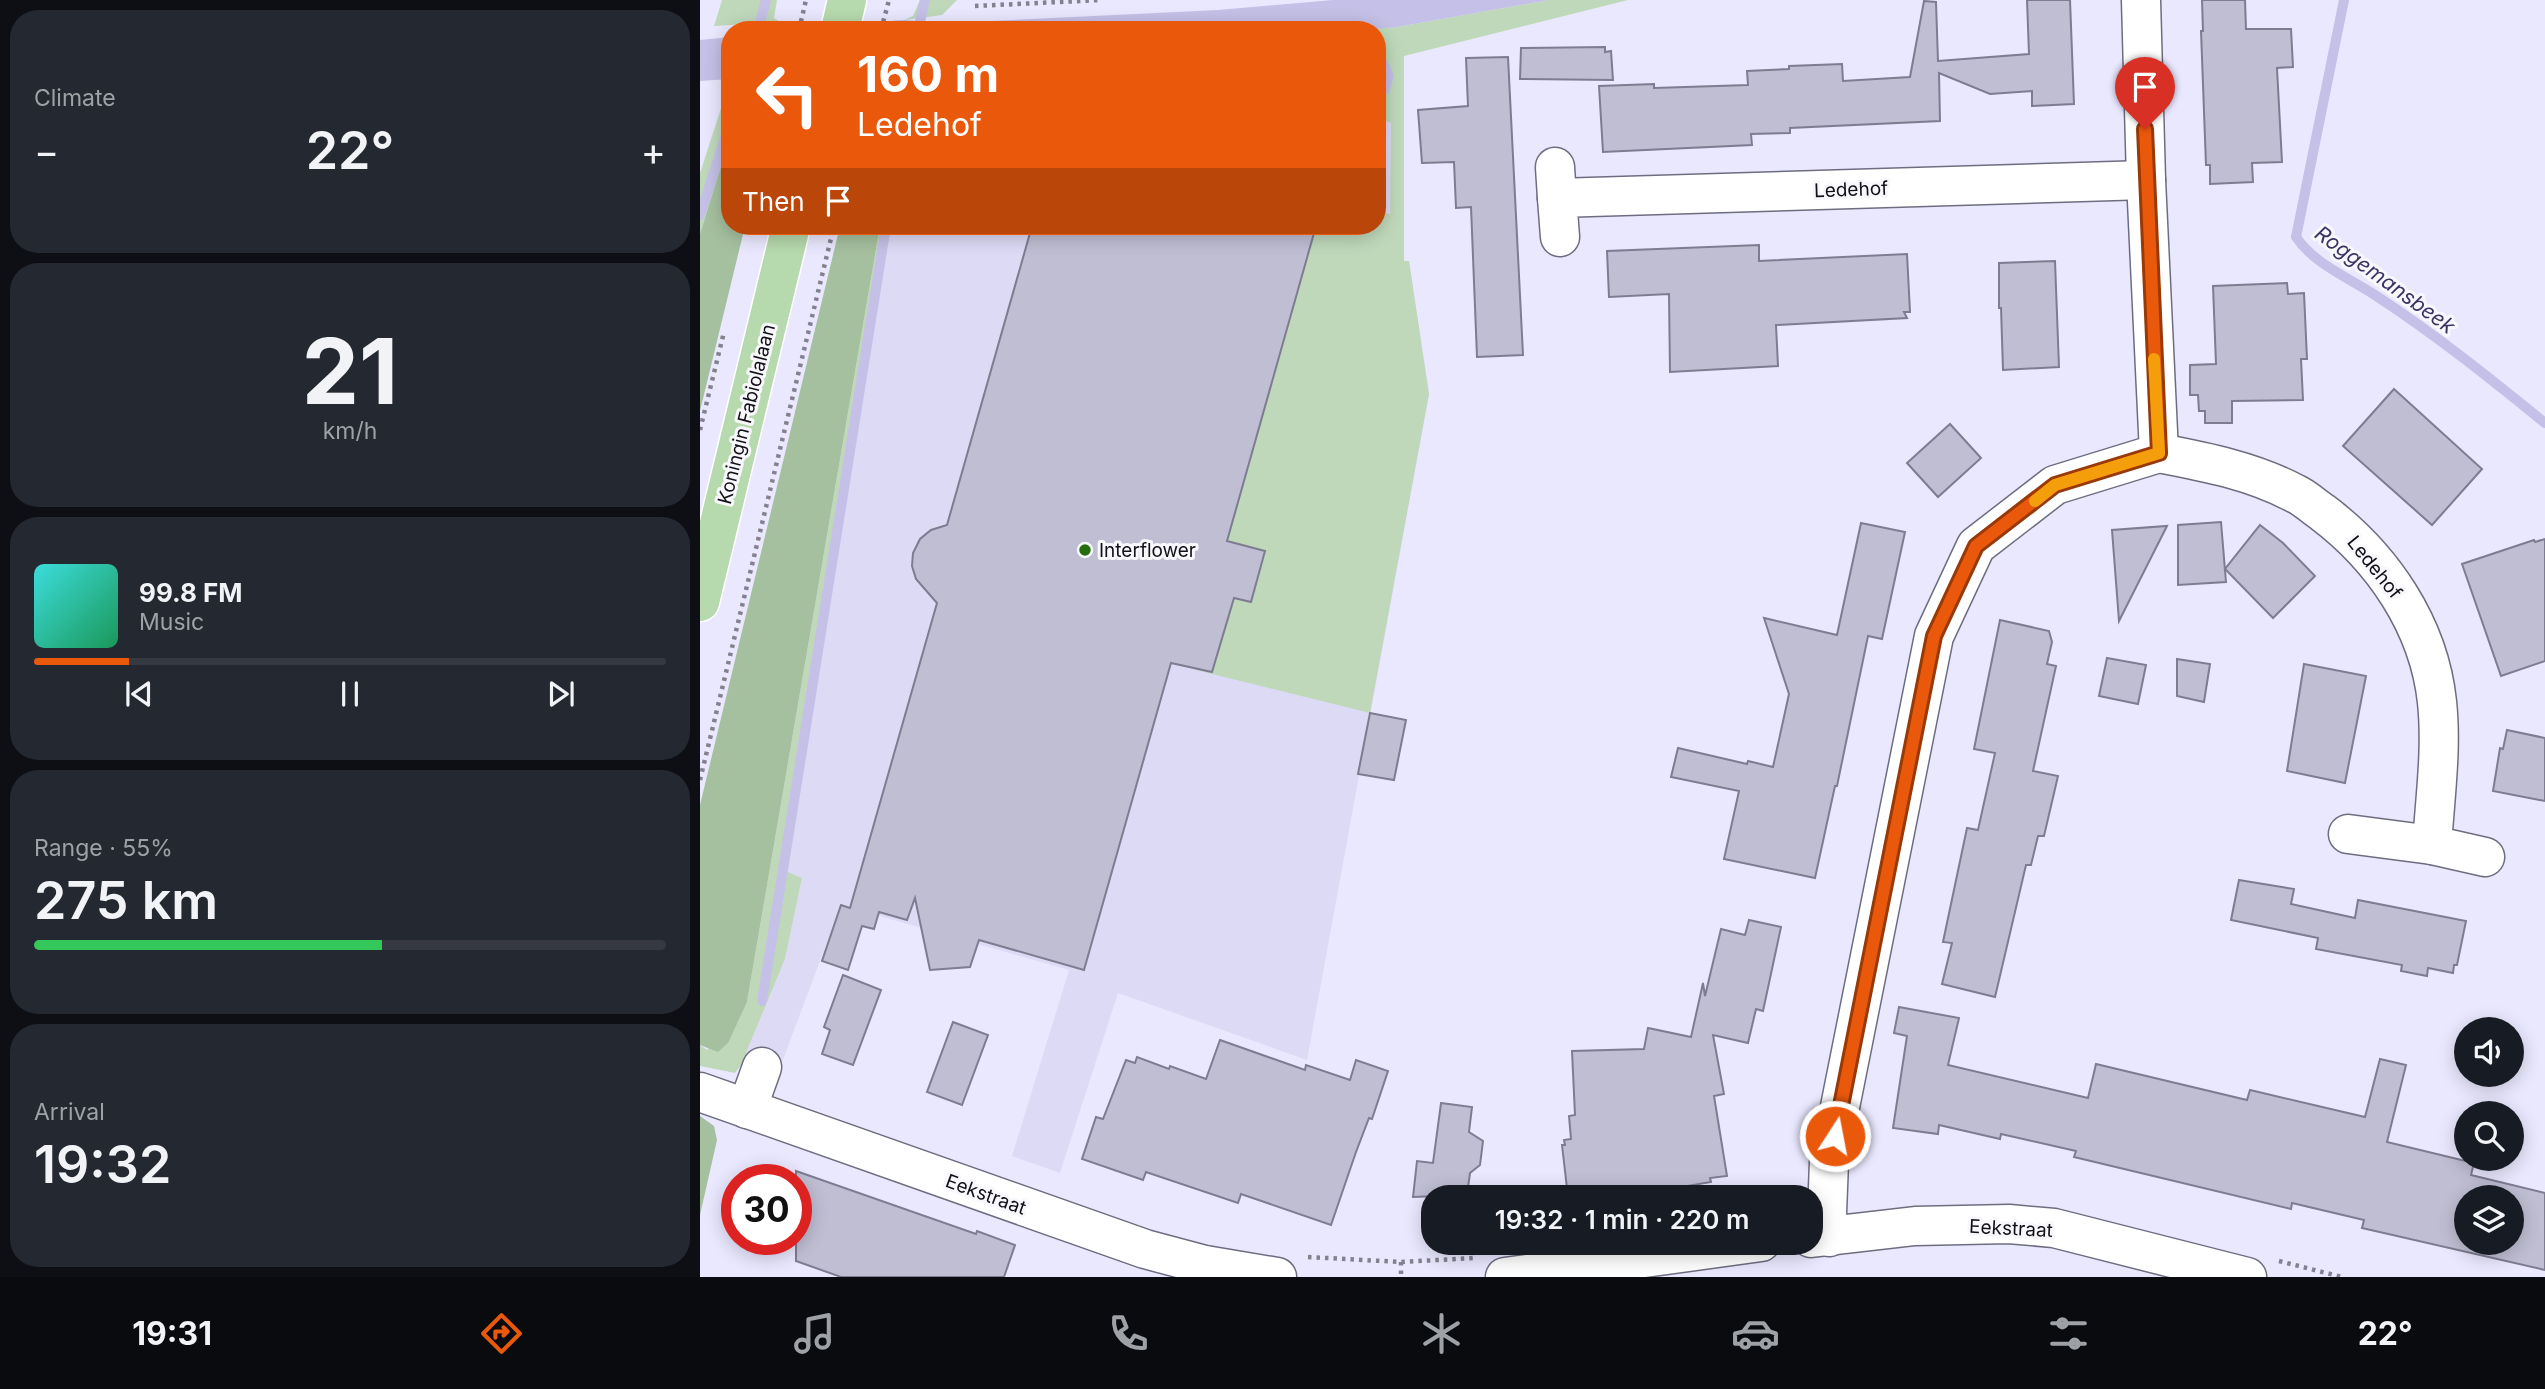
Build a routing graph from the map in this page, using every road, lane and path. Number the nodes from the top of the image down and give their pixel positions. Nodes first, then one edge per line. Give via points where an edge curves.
1 (806, 0) edge
2 (1101, 0) edge
3 (2141, 0) edge
4 (888, 2) edge
5 (975, 6) dead end
6 (801, 21) edge
7 (883, 21) edge
8 (2146, 180) junction
9 (789, 235) edge
10 (832, 235) edge
11 (1560, 237) dead end
12 (2159, 453) junction
13 (700, 602) edge
14 (700, 780) edge
15 (2348, 834) dead end
16 (2432, 845) junction
17 (2485, 857) dead end
18 (762, 1067) dead end
19 (700, 1092) edge
20 (747, 1109) junction
21 (1823, 1227) edge
22 (1823, 1238) edge
23 (1732, 1255) edge
24 (1401, 1262) junction
25 (1712, 1264) edge
26 (1288, 1266) edge
27 (1496, 1267) edge
28 (1401, 1277) edge
29 (2247, 1277) edge

1 - 6 path
2 - 5 path
3 - 8 street
4 - 7 path
8 - 11 street, Ledehof via 1556,183
8 - 12 street
9 - 13 main road, Koningin Fabiolalaan
10 - 14 path
12 - 16 street, Ledehof via 2232,468 2297,494 2344,529 2400,595 2425,647 2437,701
12 - 21 street, Ledehof via 2055,485 1976,546 1934,636 1829,1162
15 - 16 street
16 - 17 street
18 - 20 street
19 - 20 street, Eekstraat
20 - 26 street, Eekstraat via 1145,1249 1205,1265
22 - 29 street, Eekstraat via 1915,1226 2054,1228
23 - 25 street
24 - 26 path
24 - 27 path
24 - 28 path
25 - 27 street

